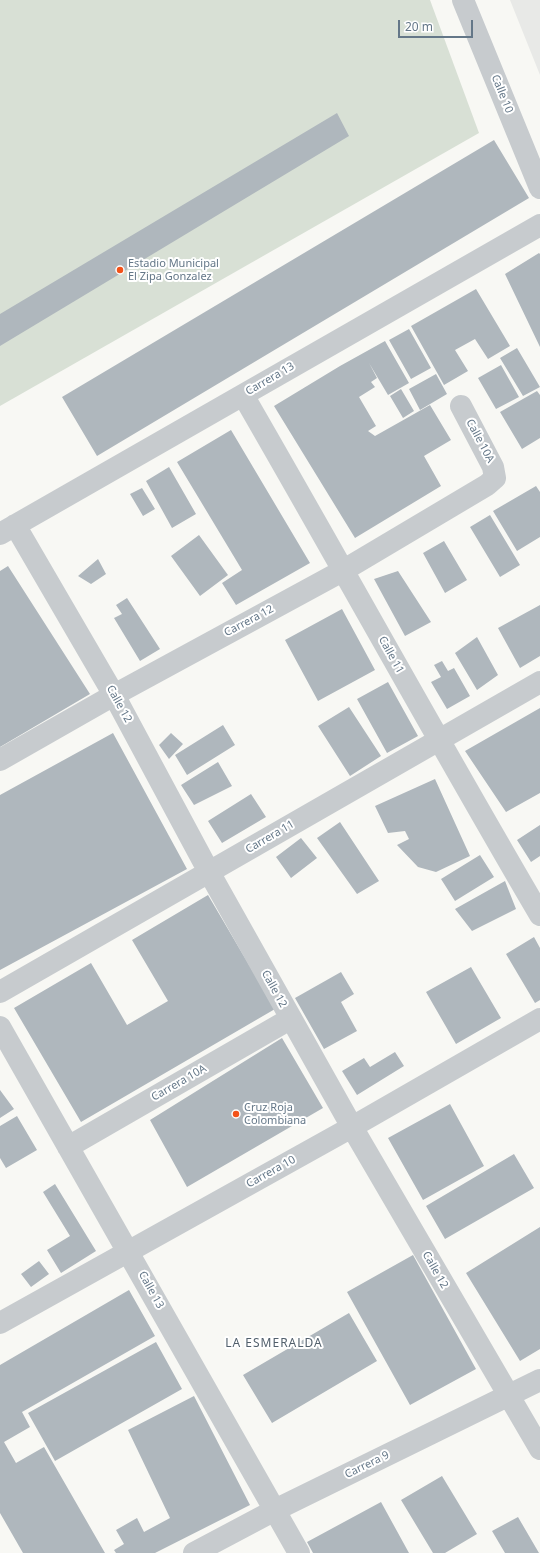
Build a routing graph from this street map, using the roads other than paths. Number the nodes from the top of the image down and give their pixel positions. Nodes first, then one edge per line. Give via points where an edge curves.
1 (463, 0) edge
2 (540, 188) edge
3 (540, 225) edge
4 (242, 395) junction
5 (461, 406) dead end
6 (495, 478) joint
7 (8, 529) edge
8 (344, 570) junction
9 (540, 682) edge
10 (114, 694) junction
11 (437, 740) junction
12 (0, 760) edge
13 (209, 872) junction
14 (540, 915) edge
15 (0, 992) edge
16 (290, 1019) junction
17 (540, 1019) edge
18 (0, 1027) edge
19 (352, 1127) junction
20 (68, 1147) junction
21 (129, 1252) junction
22 (0, 1323) edge
23 (540, 1380) edge
24 (508, 1396) junction
25 (540, 1449) edge
26 (275, 1510) junction
27 (194, 1553) edge
28 (299, 1553) edge

1 - 2 street, Calle 10
3 - 4 street, Carrera 13
4 - 7 street, Carrera 13
4 - 8 street, Calle 11
5 - 6 street, Calle 10A via 493,467
6 - 8 street, Carrera 12
7 - 10 street, Calle 12
8 - 10 street, Carrera 12
8 - 11 street, Calle 11
9 - 11 street, Carrera 11
10 - 12 street, Carrera 12
10 - 13 street, Calle 12
11 - 13 street, Carrera 11
11 - 14 street, Calle 11
13 - 15 street, Carrera 11
13 - 16 street, Calle 12
16 - 19 street, Calle 12
16 - 20 street, Carrera 10A
17 - 19 street, Carrera 10
18 - 20 street, Calle 13
19 - 21 street, Carrera 10
19 - 24 street, Calle 12
20 - 21 street, Calle 13
21 - 22 street, Carrera 10
21 - 26 street, Calle 13
23 - 24 street, Carrera 9
24 - 25 street, Calle 12
24 - 26 street, Carrera 9
26 - 27 street, Carrera 9
26 - 28 street, Calle 13

